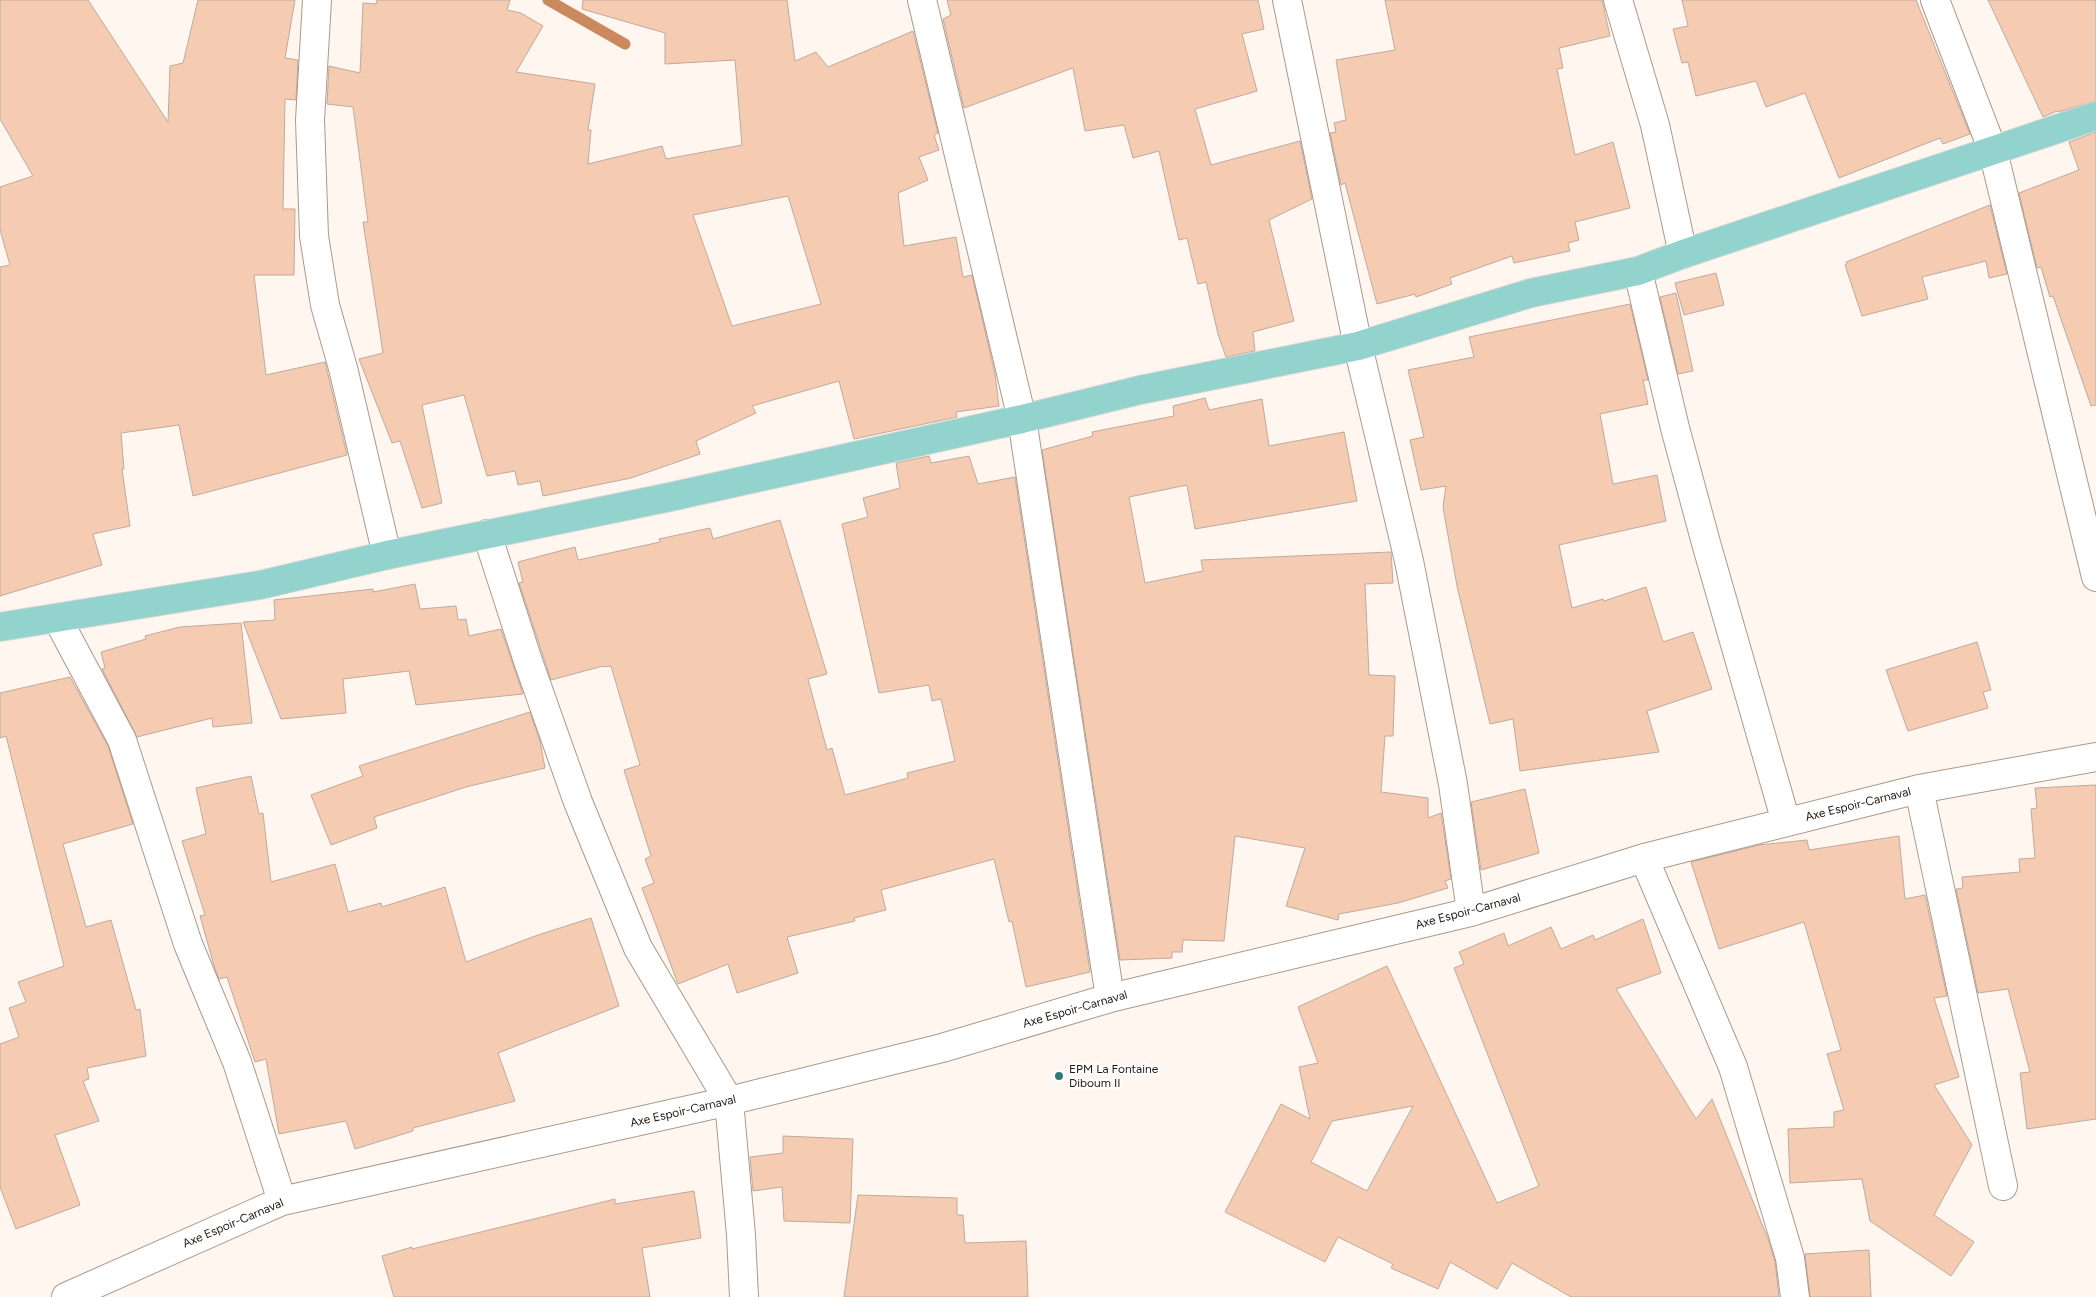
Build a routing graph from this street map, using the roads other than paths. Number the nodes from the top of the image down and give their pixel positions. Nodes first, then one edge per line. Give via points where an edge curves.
1 (317, 0) edge
2 (922, 0) edge
3 (1286, 0) edge
4 (1618, 0) edge
5 (1935, 0) edge
6 (2096, 116) edge
7 (1993, 151) junction
8 (1683, 254) junction
9 (1638, 271) junction
10 (1358, 346) junction
11 (1022, 419) junction
12 (487, 534) junction
13 (387, 555) junction
14 (2096, 577) edge
15 (57, 618) junction
16 (0, 628) edge
17 (2096, 756) edge
18 (1919, 789) junction
19 (1786, 822) junction
20 (1644, 858) junction
21 (1471, 912) junction
22 (1110, 998) junction
23 (729, 1101) junction
24 (2003, 1186) dead end
25 (282, 1201) junction
26 (72, 1296) edge
27 (744, 1297) edge
28 (1795, 1297) edge

1 - 13 street via 310,120 314,236 325,305
2 - 11 street
3 - 10 street
4 - 8 street via 1655,125
5 - 7 street
6 - 7 main road
7 - 8 main road
7 - 14 street
8 - 9 main road
9 - 10 main road via 1531,294
9 - 19 street via 1685,466
10 - 11 main road via 1140,390
10 - 21 street via 1409,561 1453,784
11 - 12 main road
11 - 22 street
12 - 13 main road
12 - 23 street via 575,793 638,948
13 - 15 main road via 260,585
15 - 16 main road
15 - 25 street via 122,740 188,944 237,1062
17 - 18 street, Axe Espoir-Carnaval
18 - 19 street, Axe Espoir-Carnaval
18 - 24 street
19 - 20 street, Axe Espoir-Carnaval
20 - 21 street, Axe Espoir-Carnaval
20 - 28 street via 1733,1067 1790,1258
21 - 22 street, Axe Espoir-Carnaval
22 - 23 street, Axe Espoir-Carnaval via 942,1048
23 - 25 street, Axe Espoir-Carnaval
23 - 27 street via 742,1235
25 - 26 street, Axe Espoir-Carnaval

